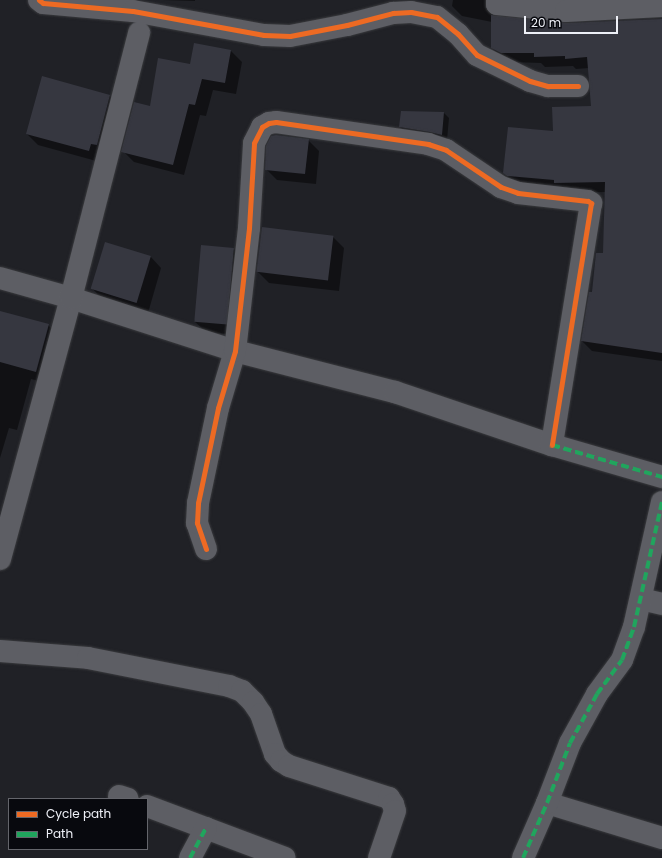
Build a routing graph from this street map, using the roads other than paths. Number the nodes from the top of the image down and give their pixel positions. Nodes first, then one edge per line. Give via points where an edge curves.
1 (41, 2) edge
2 (497, 2) edge
3 (662, 6) edge
4 (139, 33) dead end
5 (578, 86) dead end
6 (0, 278) edge
7 (71, 298) junction
8 (235, 351) junction
9 (552, 445) junction
10 (662, 477) edge
11 (662, 502) edge
12 (206, 549) dead end
13 (0, 559) edge
14 (641, 599) junction
15 (662, 604) edge
16 (0, 651) edge
17 (547, 804) junction
18 (148, 806) edge
19 (206, 828) junction
20 (662, 838) edge
21 (190, 858) edge
22 (285, 858) edge
23 (379, 858) edge
24 (523, 858) edge

1 - 5 street via 134,11 264,35 290,36 393,13 411,12 437,17 458,34 477,55 517,75 548,86
2 - 3 street via 566,10
4 - 7 street
6 - 7 street
7 - 8 street
7 - 13 street
8 - 9 street via 395,392
8 - 9 street via 249,228 254,143 262,127 276,122 428,144 446,150 502,187 518,193 591,203
8 - 12 street via 218,408 198,504 198,524
9 - 10 street
11 - 14 street
14 - 15 street
14 - 17 street via 622,660 597,694 570,743
16 - 23 street via 88,658 229,686 242,691 260,714 275,754 281,761 289,766 389,798 395,811
17 - 20 street
17 - 24 street
18 - 19 street
19 - 21 street
19 - 22 street

